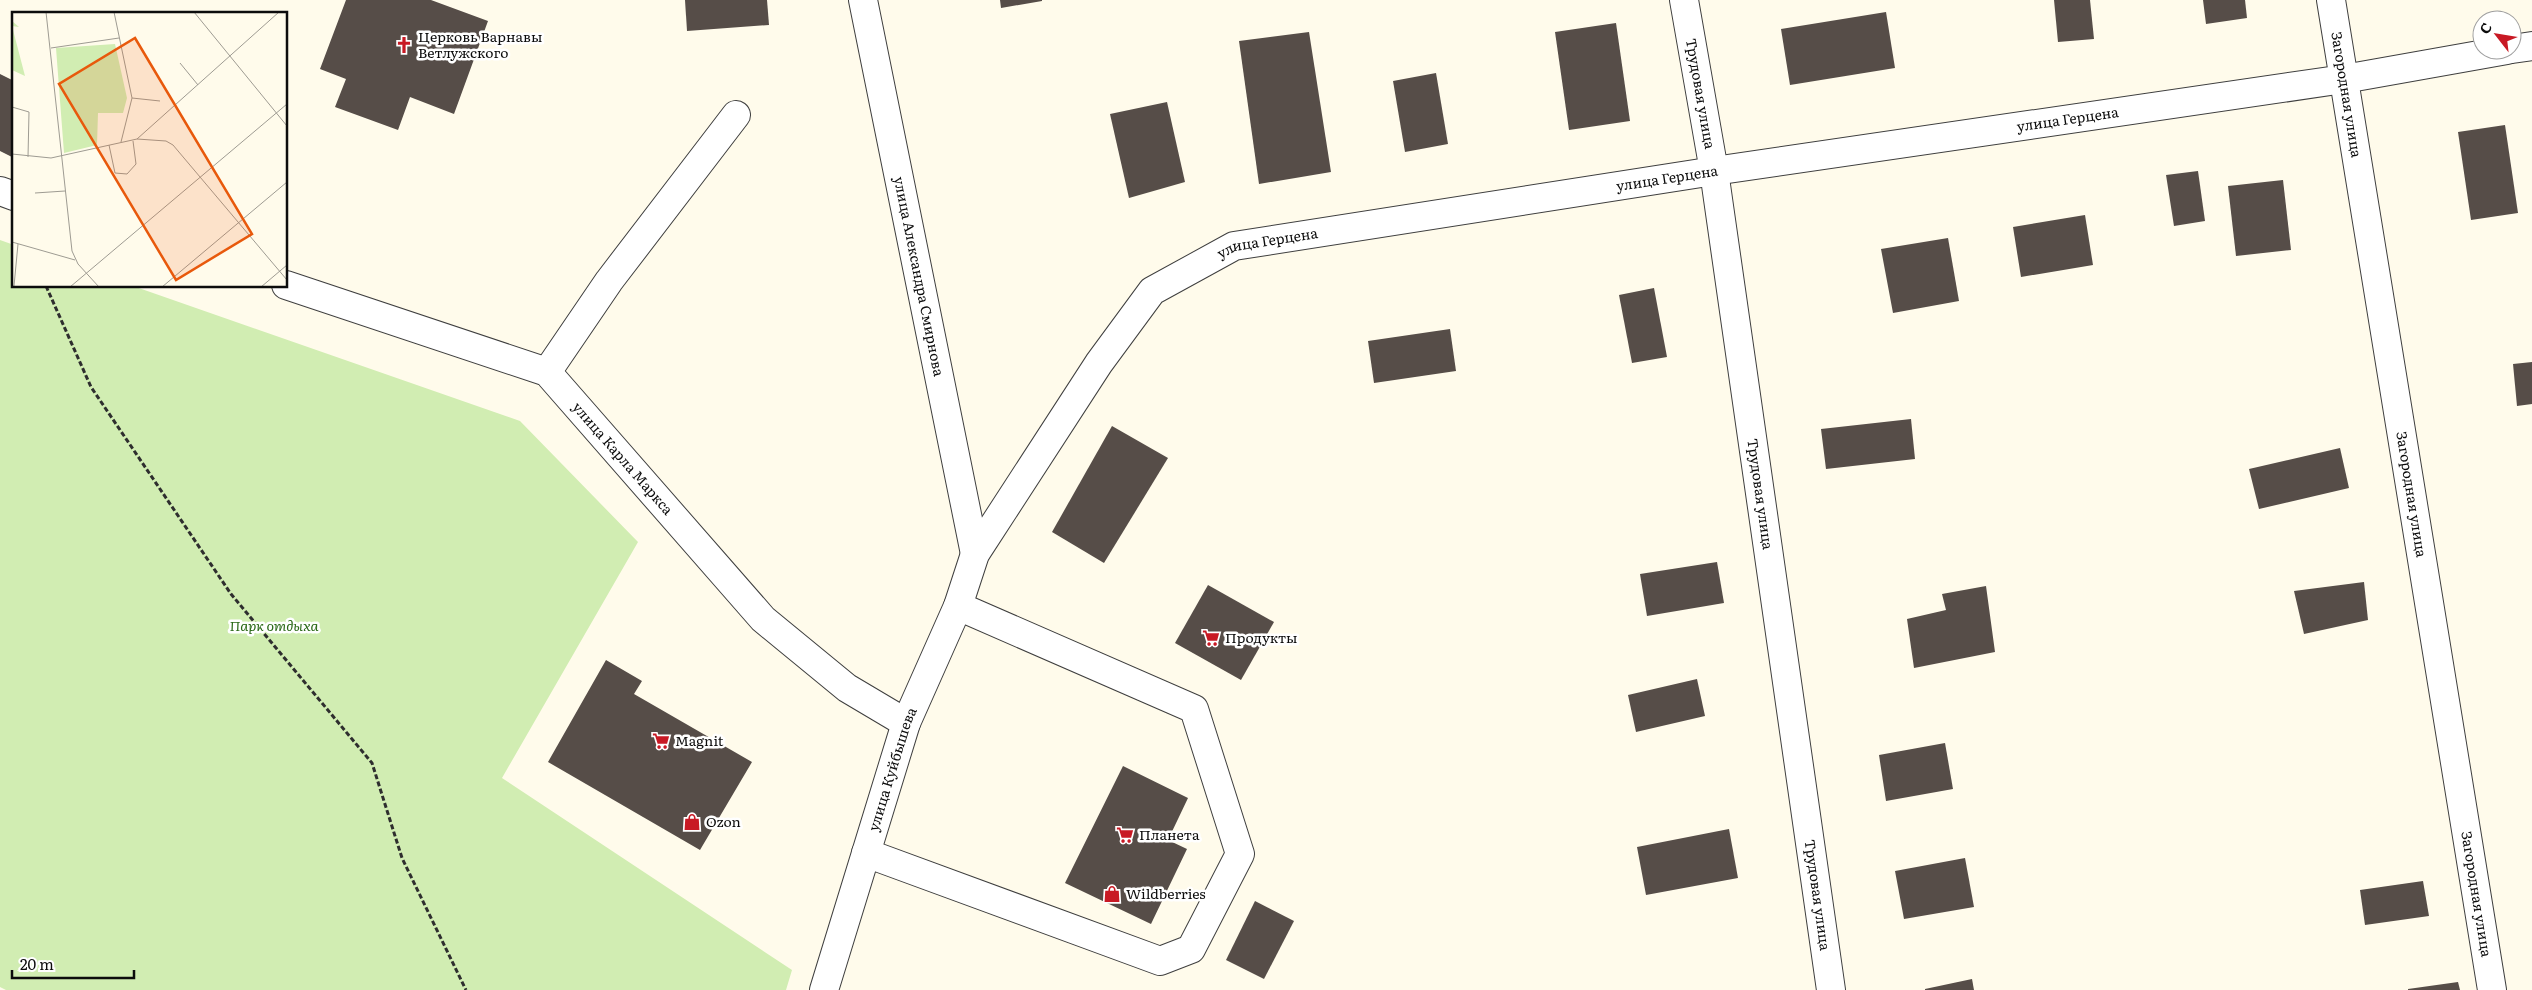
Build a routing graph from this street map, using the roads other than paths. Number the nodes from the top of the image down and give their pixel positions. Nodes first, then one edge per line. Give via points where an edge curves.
1 (863, 0) edge
2 (1684, 0) edge
3 (2331, 0) edge
4 (2472, 56) edge
5 (2344, 79) junction
6 (736, 115) dead end
7 (1714, 171) junction
8 (0, 191) edge
9 (12, 195) edge
10 (288, 286) edge
11 (547, 372) junction
12 (975, 554) junction
13 (958, 606) junction
14 (906, 722) junction
15 (866, 853) junction
16 (824, 990) edge
17 (1831, 990) edge
18 (2492, 990) edge

1 - 12 street, улица Александра Смирнова
2 - 7 street, Трудовая улица
3 - 5 street, Загородная улица
4 - 5 street, улица Герцена
5 - 7 street, улица Герцена
5 - 18 street, Загородная улица
6 - 11 street via 609,281
7 - 12 street, улица Герцена via 1234,246 1152,292 1098,363
7 - 17 street, Трудовая улица
8 - 9 street
10 - 11 street
11 - 14 street, улица Карла Маркса via 763,619 847,688
12 - 13 street, улица Куйбышева
13 - 14 street, улица Куйбышева
13 - 15 street via 1194,709 1240,854 1191,949 1160,961
14 - 15 street, улица Куйбышева
15 - 16 street, улица Куйбышева

